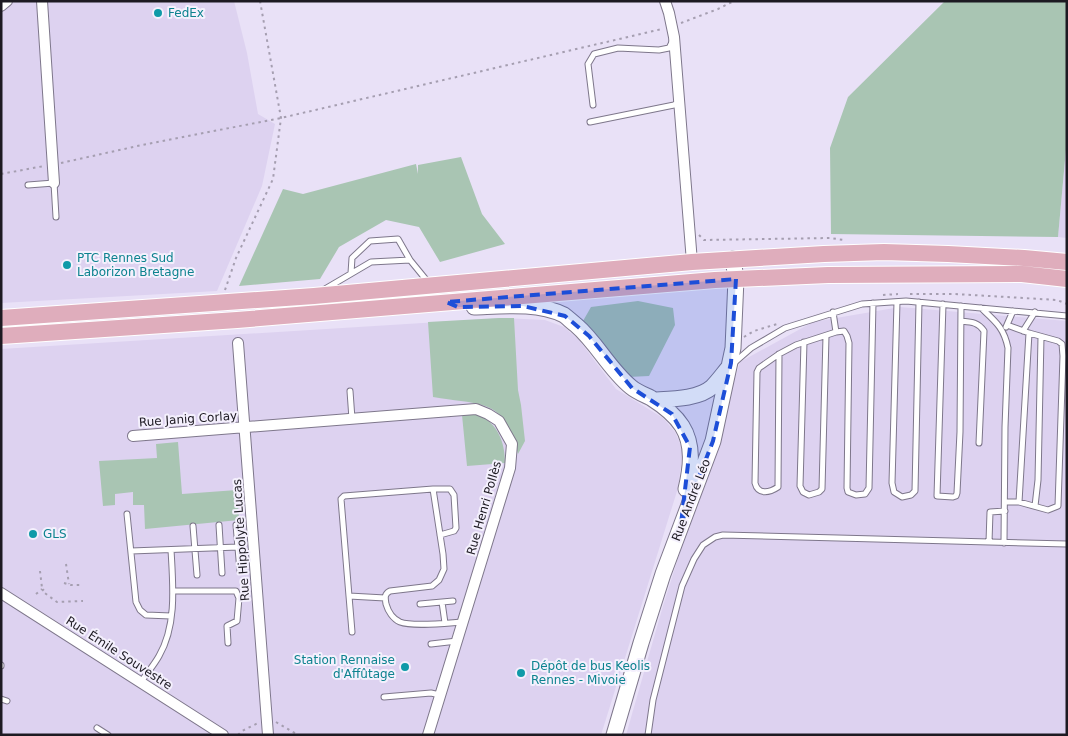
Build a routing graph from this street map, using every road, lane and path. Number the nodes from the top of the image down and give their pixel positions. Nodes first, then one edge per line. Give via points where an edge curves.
1 (7, 1) edge
2 (42, 1) edge
3 (260, 1) edge
4 (664, 1) edge
5 (734, 1) edge
6 (1, 6) edge
7 (673, 31) junction
8 (669, 48) junction
9 (679, 102) junction
10 (593, 105) dead end
11 (281, 118) junction
12 (590, 122) dead end
13 (53, 165) junction
14 (1, 174) edge
15 (54, 183) junction
16 (28, 185) dead end
17 (56, 216) dead end
18 (698, 234) dead end
19 (846, 240) dead end
20 (733, 259) junction
21 (410, 260) junction
22 (692, 262) junction
23 (1067, 262) edge
24 (351, 273) junction
25 (736, 279) junction
26 (1067, 279) edge
27 (432, 286) junction
28 (314, 296) junction
29 (221, 302) junction
30 (446, 302) junction
31 (897, 302) junction
32 (919, 302) junction
33 (873, 303) junction
34 (943, 304) junction
35 (961, 306) junction
36 (981, 308) junction
37 (1013, 311) junction
38 (833, 312) junction
39 (1035, 312) junction
40 (1067, 316) edge
41 (1, 318) edge
42 (961, 321) junction
43 (1007, 325) junction
44 (1023, 331) junction
45 (836, 332) junction
46 (1004, 333) junction
47 (1029, 333) junction
48 (1, 336) edge
49 (826, 336) junction
50 (1041, 336) junction
51 (804, 342) junction
52 (238, 343) dead end
53 (779, 354) junction
54 (730, 366) junction
55 (350, 391) dead end
56 (654, 400) junction
57 (352, 419) junction
58 (245, 427) junction
59 (133, 436) dead end
60 (979, 443) dead end
61 (433, 489) junction
62 (1005, 502) junction
63 (1019, 502) junction
64 (1035, 506) junction
65 (1005, 511) junction
66 (127, 514) dead end
67 (681, 524) junction
68 (219, 525) dead end
69 (236, 525) dead end
70 (193, 526) dead end
71 (440, 536) junction
72 (989, 542) junction
73 (1004, 543) junction
74 (1067, 544) edge
75 (238, 547) junction
76 (220, 548) junction
77 (194, 549) junction
78 (171, 550) junction
79 (131, 551) junction
80 (66, 564) dead end
81 (240, 571) dead end
82 (40, 572) dead end
83 (222, 573) dead end
84 (196, 575) dead end
85 (64, 583) dead end
86 (69, 584) junction
87 (82, 585) dead end
88 (42, 588) junction
89 (173, 591) junction
90 (1, 593) edge
91 (36, 594) dead end
92 (349, 596) junction
93 (385, 598) junction
94 (83, 601) dead end
95 (454, 601) dead end
96 (442, 602) junction
97 (420, 604) dead end
98 (172, 616) junction
99 (463, 622) junction
100 (445, 623) junction
101 (352, 632) dead end
102 (457, 640) junction
103 (228, 643) dead end
104 (431, 644) dead end
105 (141, 682) junction
106 (440, 696) junction
107 (384, 697) dead end
108 (276, 722) dead end
109 (258, 723) dead end
110 (96, 728) dead end
111 (108, 735) edge
112 (223, 735) edge
113 (238, 735) edge
114 (268, 735) edge
115 (298, 735) edge
116 (428, 735) edge
117 (614, 735) edge
118 (648, 735) edge

1 - 6 street
2 - 13 street
3 - 11 path
4 - 7 street
5 - 7 path
7 - 8 lane
7 - 9 street
8 - 10 lane via 618,48 594,54 588,64
8 - 11 path via 668,31 664,28
9 - 12 lane
9 - 22 street
11 - 13 path
11 - 29 path via 273,179 236,258
13 - 14 path
13 - 15 street
15 - 16 lane
15 - 17 lane
18 - 19 path via 704,240
20 - 22 main road
20 - 23 main road via 884,252
20 - 25 street, Rue André Léo
21 - 24 lane via 371,262
21 - 24 lane via 398,239 370,241 352,258
21 - 27 lane
22 - 27 main road
24 - 28 lane
25 - 26 main road via 1003,274
25 - 30 main road
25 - 54 street, Rue André Léo
27 - 28 main road
28 - 29 main road
29 - 41 main road
30 - 48 main road
30 - 56 street via 458,307 523,306 565,316 589,336 632,388
31 - 32 lane
31 - 32 lane via 892,483 894,492 902,497 915,491
31 - 33 lane
32 - 34 lane
33 - 38 lane
33 - 45 lane via 870,488 865,494 856,495 848,492 847,488 849,343 844,331
34 - 35 lane
34 - 42 lane via 937,496 953,497 957,493
35 - 36 lane
35 - 42 lane
36 - 37 lane
36 - 46 lane
37 - 39 lane
37 - 43 lane
38 - 45 lane
38 - 54 lane via 785,328 751,348
39 - 40 lane
39 - 44 lane
42 - 60 lane via 980,325 984,331
43 - 44 lane
43 - 46 lane
44 - 47 lane
45 - 49 lane
46 - 62 lane via 1008,348
47 - 50 lane
47 - 63 lane
49 - 51 lane
49 - 51 lane via 822,489 809,495 800,486
50 - 64 lane
50 - 64 lane via 1058,341 1063,349 1060,488 1058,506 1048,510
51 - 53 lane
52 - 58 street, Rue Hippolyte Lucas
53 - 53 lane via 778,487 768,492 760,491 755,483 757,372
54 - 56 street via 711,388 694,396
54 - 67 street, Rue André Léo via 713,442
55 - 57 lane
56 - 67 street via 682,427 690,447 690,472 682,503
57 - 58 street, Rue Henri Pollès
57 - 99 street, Rue Henri Pollès via 476,409 499,421 512,444 510,468
58 - 59 street, Rue Janig Corlay
58 - 114 street, Rue Hippolyte Lucas
61 - 71 lane
61 - 71 lane via 450,489 454,495 456,528
61 - 92 lane via 344,496 341,499
62 - 63 lane
62 - 65 lane
63 - 64 lane
65 - 72 lane via 990,512
65 - 73 lane
66 - 79 lane
67 - 117 street, Rue André Léo via 640,643
68 - 76 lane
69 - 75 lane
70 - 77 lane
71 - 93 lane via 444,569 439,580 432,586 390,591
72 - 73 lane
72 - 118 lane via 724,534 710,539 694,558 682,586 653,700
73 - 74 lane
75 - 76 lane
75 - 81 lane
76 - 77 lane
76 - 83 lane
77 - 78 lane
77 - 84 lane
78 - 79 lane
78 - 89 lane
79 - 98 lane via 136,602 140,610 146,615
80 - 86 path
82 - 88 path
85 - 86 path
86 - 87 path
88 - 91 path
88 - 94 path via 57,602
89 - 98 lane
89 - 103 lane via 236,591 239,598 237,621 227,626
90 - 105 street, Rue Émile Souvestre
92 - 93 lane
92 - 101 lane
93 - 100 lane via 388,610 398,621
95 - 96 lane
96 - 97 lane
96 - 100 lane
98 - 105 lane via 163,647
99 - 100 lane
99 - 102 street, Rue Henri Pollès
102 - 104 lane
102 - 106 street, Rue Henri Pollès
105 - 112 street, Rue Émile Souvestre
106 - 107 lane via 432,693
106 - 116 street, Rue Henri Pollès
108 - 115 path
109 - 113 path
110 - 111 lane

